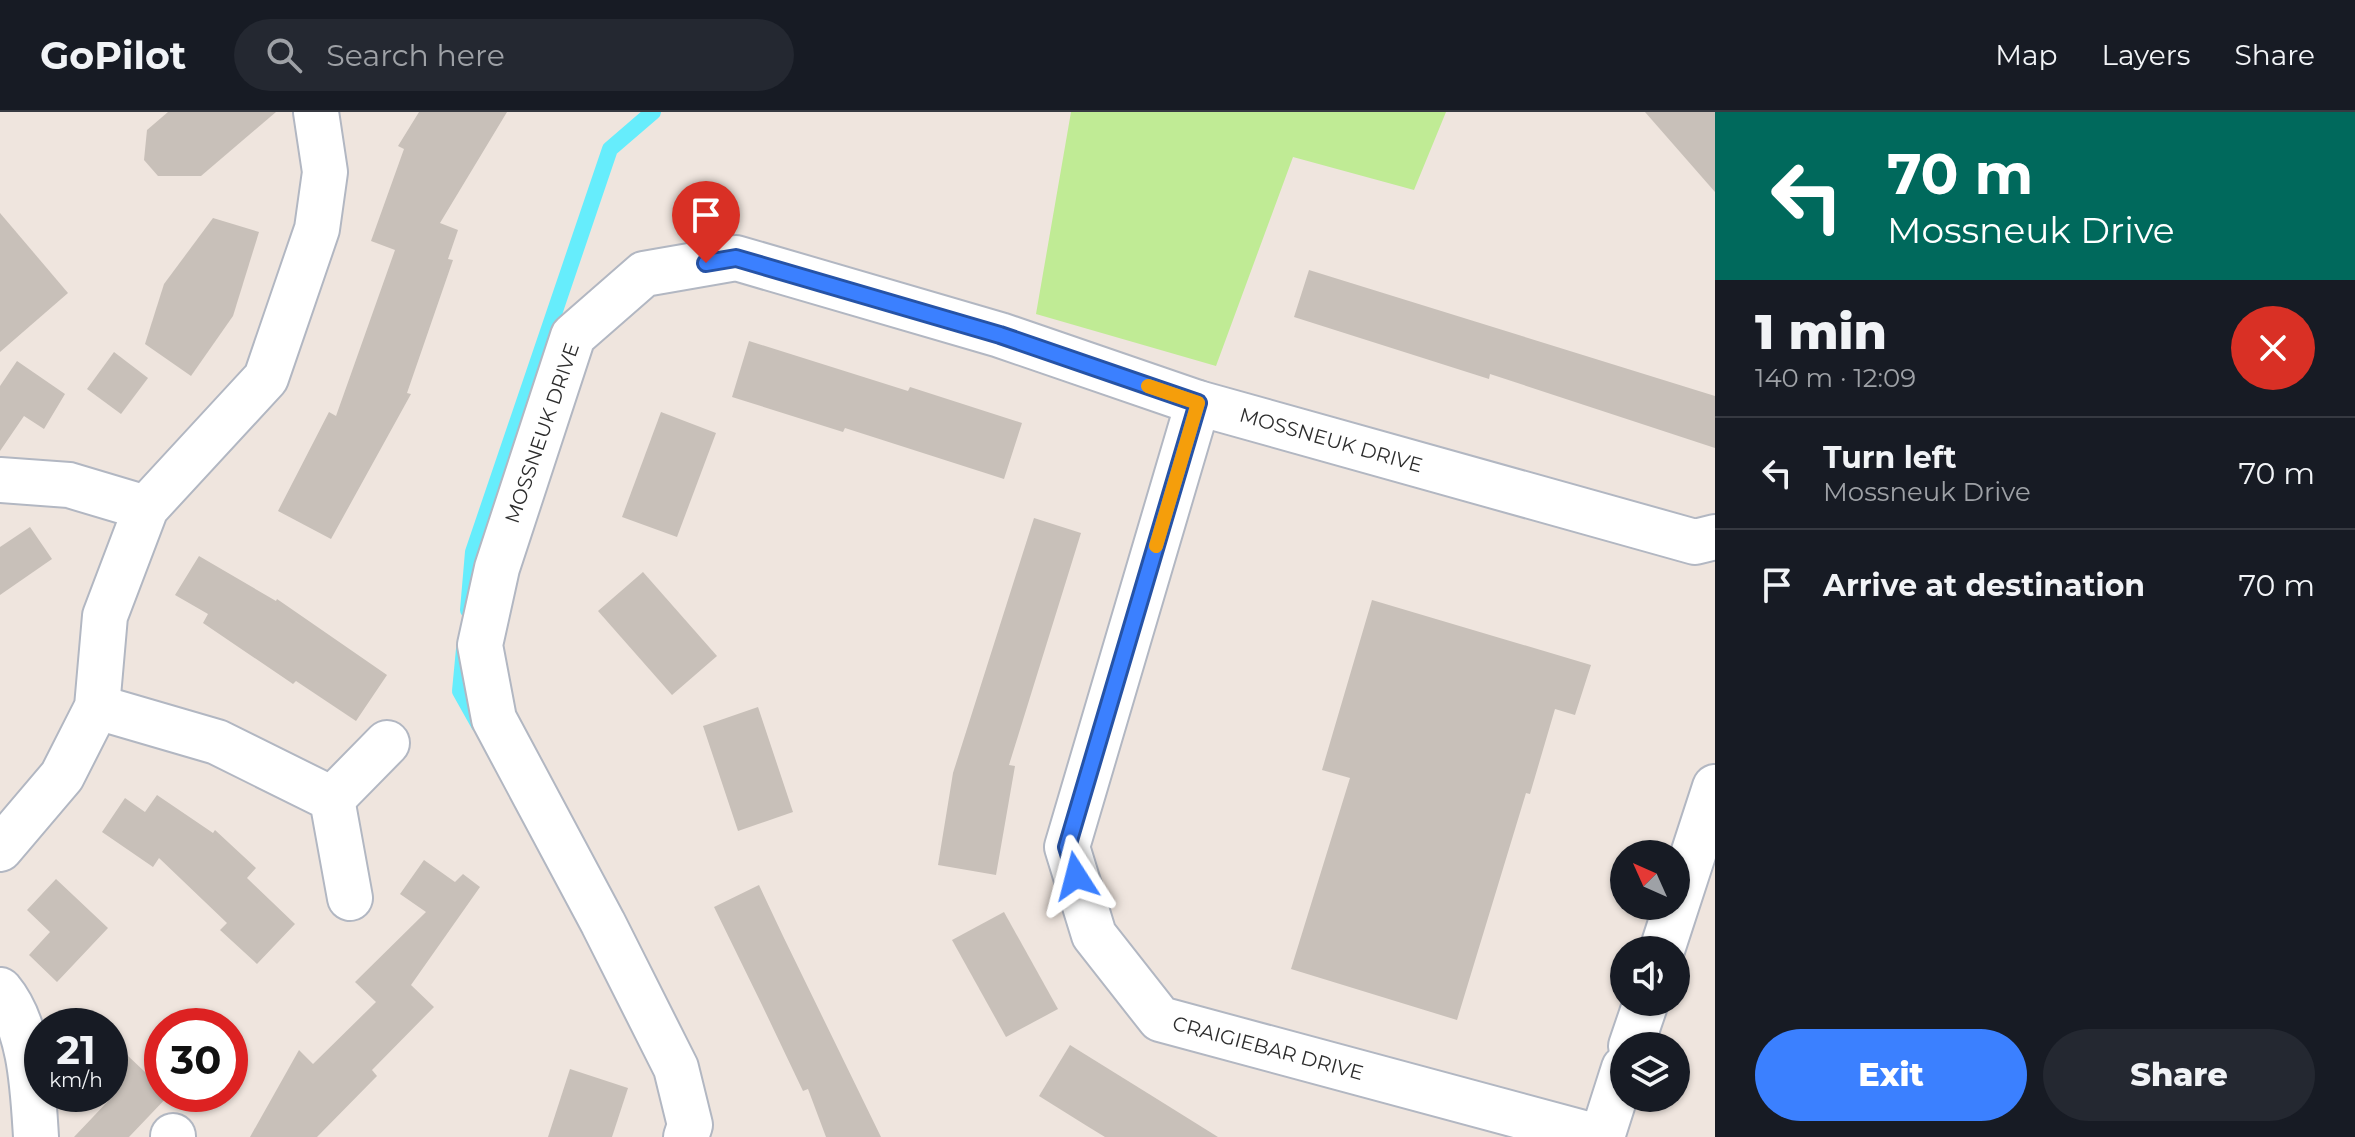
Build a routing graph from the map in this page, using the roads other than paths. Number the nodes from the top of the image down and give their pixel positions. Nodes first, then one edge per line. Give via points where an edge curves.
1 (316, 112) edge
2 (1198, 403) junction
3 (0, 480) edge
4 (146, 508) junction
5 (1708, 549) edge
6 (97, 707) junction
7 (387, 743) dead end
8 (332, 799) junction
9 (1713, 802) edge
10 (0, 849) edge
11 (350, 898) dead end
12 (1667, 936) edge
13 (0, 990) edge
14 (1610, 1108) edge
15 (36, 1137) edge
16 (686, 1137) edge
17 (1600, 1137) edge

1 - 4 street via 325,172 317,229 266,378
2 - 5 street, MOSSNEUK DRIVE
2 - 16 street, MOSSNEUK DRIVE via 1000,335 736,258 644,274 573,336 497,568 480,645 494,719 676,1068 690,1125
2 - 17 street, CRAIGIEBAR DRIVE via 1067,847 1094,935 1160,1019
3 - 4 street via 69,485
4 - 6 street via 105,616
6 - 8 street via 217,742
6 - 10 street via 62,776
7 - 8 street
8 - 11 street
9 - 12 street
13 - 15 street via 14,1007 33,1081
14 - 17 street

